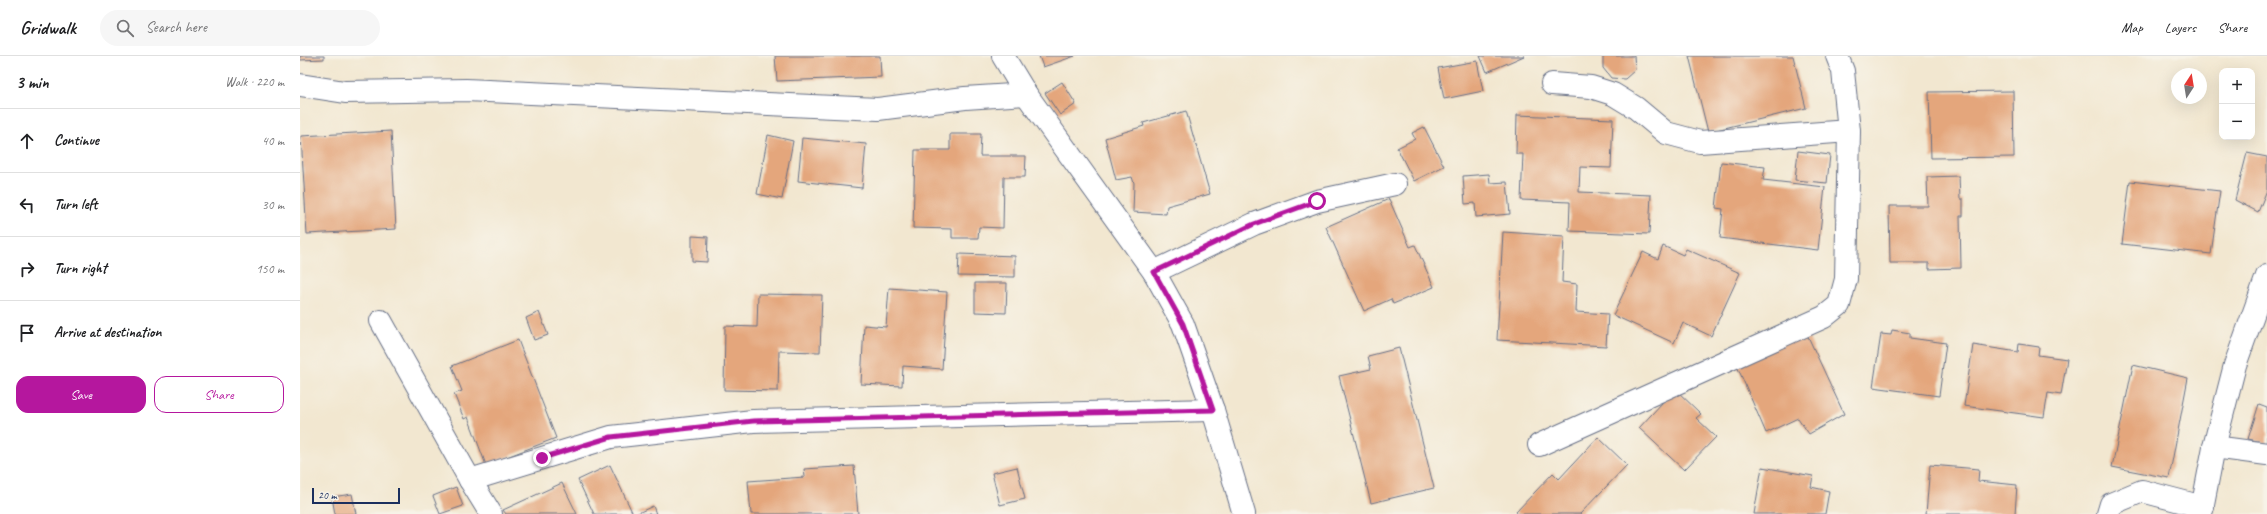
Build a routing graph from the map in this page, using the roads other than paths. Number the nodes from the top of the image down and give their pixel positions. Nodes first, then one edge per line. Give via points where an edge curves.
1 (1003, 56) edge
2 (1837, 56) edge
3 (1552, 84) dead end
4 (300, 85) edge
5 (1026, 94) junction
6 (1849, 131) junction
7 (1395, 184) dead end
8 (1154, 272) junction
9 (2267, 276) edge
10 (381, 321) dead end
11 (1213, 410) junction
12 (1539, 445) dead end
13 (2214, 447) junction
14 (2267, 454) edge
15 (470, 480) junction
16 (2202, 510) edge
17 (491, 514) edge
18 (1244, 514) edge
19 (2108, 514) edge

1 - 5 street
2 - 6 street via 1842,72
3 - 6 street via 1591,87 1613,94 1636,108 1666,133 1700,142
4 - 5 street via 345,92 466,90 878,109 965,98
5 - 8 street
6 - 12 street via 1846,279 1839,305 1824,317
7 - 8 street via 1317,201 1261,221
8 - 11 street via 1183,324
9 - 13 street via 2234,365
10 - 15 street
11 - 15 street via 753,421 611,437
11 - 18 street
13 - 14 street
13 - 16 street
15 - 17 street
16 - 19 street via 2142,491 2111,504

